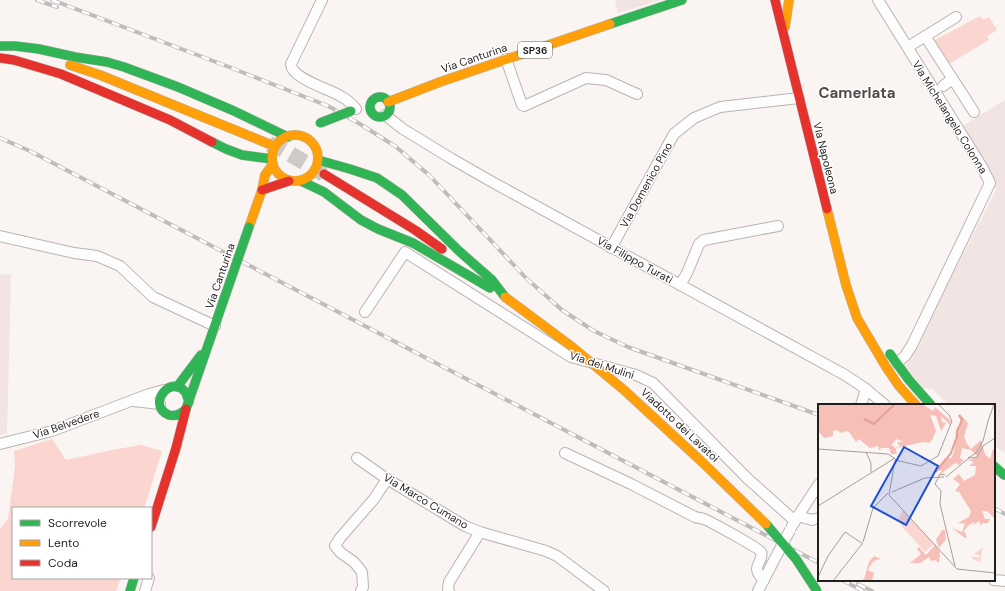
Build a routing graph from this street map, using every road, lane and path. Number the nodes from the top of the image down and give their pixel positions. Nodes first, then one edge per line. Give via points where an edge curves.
1 (322, 0) edge
2 (682, 0) edge
3 (775, 0) edge
4 (789, 0) edge
5 (878, 0) edge
6 (956, 17) dead end
7 (784, 36) junction
8 (925, 36) junction
9 (0, 46) edge
10 (908, 47) junction
11 (0, 51) edge
12 (15, 53) junction
13 (0, 58) edge
14 (506, 59) junction
15 (952, 80) junction
16 (943, 86) dead end
17 (637, 94) dead end
18 (799, 98) junction
19 (388, 102) junction
20 (370, 106) junction
21 (354, 110) junction
22 (974, 112) dead end
23 (385, 115) junction
24 (314, 126) junction
25 (291, 136) junction
26 (269, 144) tunnel mouth
27 (314, 146) junction
28 (318, 160) junction
29 (272, 161) junction
30 (324, 174) tunnel mouth
31 (289, 181) junction
32 (301, 181) junction
33 (262, 190) junction
34 (778, 226) dead end
35 (0, 236) edge
36 (611, 248) junction
37 (680, 285) junction
38 (846, 285) junction
39 (505, 297) junction
40 (365, 312) dead end
41 (215, 326) junction
42 (209, 347) junction
43 (877, 351) junction
44 (896, 363) junction
45 (177, 387) junction
46 (866, 389) junction
47 (164, 390) junction
48 (131, 401) junction
49 (160, 404) junction
50 (861, 404) edge
51 (884, 404) edge
52 (915, 404) edge
53 (930, 404) edge
54 (188, 406) junction
55 (172, 416) junction
56 (0, 444) edge
57 (176, 448) junction
58 (565, 453) dead end
59 (357, 458) dead end
60 (995, 468) edge
61 (1004, 475) edge
62 (387, 479) junction
63 (818, 486) edge
64 (818, 518) edge
65 (794, 522) junction
66 (152, 524) edge
67 (480, 532) junction
68 (134, 579) edge
69 (149, 579) edge
70 (764, 580) junction
71 (995, 580) edge
72 (1005, 581) edge
73 (130, 591) edge
74 (145, 591) edge
75 (361, 591) edge
76 (449, 591) edge
77 (604, 591) edge
78 (758, 591) edge
79 (817, 591) edge

1 - 21 street via 291,67 300,76 348,101
2 - 14 main road, Via Canturina / SP36
3 - 7 main road, Via Napoleona
4 - 7 main road, Via Napoleona
5 - 10 street, Via Michelangelo Colonna
6 - 8 street
7 - 18 main road, Via Napoleona
8 - 10 street
8 - 15 street
9 - 12 main road
10 - 44 street, Via Michelangelo Colonna via 990,183 912,345 905,356
11 - 12 main road
12 - 13 main road
12 - 25 main road via 39,49 124,67 178,87
12 - 26 main road via 67,64 100,75
12 - 29 main road via 170,120 232,151
14 - 17 street via 524,106 586,78 606,80
14 - 19 main road, Via Canturina / SP36
15 - 16 street
15 - 22 street
18 - 36 street, Via Domenico Pino via 720,107 694,118 674,134
18 - 38 main road, Via Napoleona
19 - 20 main road via 378,97 371,101
19 - 23 main road via 389,109
20 - 21 main road
20 - 23 main road via 374,115
21 - 24 main road, bridge
23 - 36 street, Via Filippo Turati via 402,129 452,159
24 - 25 main road
24 - 27 main road
25 - 27 main road via 305,138
25 - 29 main road via 276,145
27 - 28 main road
28 - 32 main road via 312,173
28 - 39 main road via 377,178 402,195 492,280
29 - 31 main road via 278,174
29 - 33 main road, Via Canturina
30 - 39 main road via 415,230
31 - 32 main road
31 - 33 main road
32 - 39 main road via 324,192 361,220 413,243
33 - 41 main road, Via Canturina, bridge
34 - 37 street via 704,240 699,244
35 - 41 street via 97,256 120,266 153,297
36 - 37 street, Via Filippo Turati
37 - 46 street, Via Filippo Turati
38 - 43 main road, Via Napoleona via 857,318
38 - 44 main road, Via Napoleona via 873,331
39 - 79 main road, Viadotto dei Lavatoi, bridge via 591,362 664,425 771,530 800,562
40 - 65 street, Via dei Mulini via 405,252 571,357 636,375 653,383
41 - 42 main road, Via Canturina
42 - 45 main road, Via Canturina
42 - 54 main road, Via Canturina
43 - 44 main road, Via Napoleona
43 - 52 main road, Via Napoleona via 886,367
44 - 53 main road, Via Napoleona
45 - 47 main road
45 - 54 main road via 184,390 187,395
46 - 50 street
46 - 51 street, Via Filippo Turati
47 - 48 street, Via Belvedere
47 - 49 main road via 159,399
48 - 49 street, Via Belvedere
48 - 56 street, Via Belvedere via 52,431
49 - 55 main road via 162,409
54 - 55 main road via 182,414
54 - 57 main road, Via Canturina
55 - 57 main road, Via Canturina
57 - 66 main road, Via Canturina
58 - 70 street via 695,517 704,519 760,550 762,556 757,570 758,575
59 - 62 street, Via Marco Cumano
60 - 61 main road
62 - 67 street, Via Marco Cumano via 465,526
62 - 75 street via 335,546 362,572
63 - 65 street
64 - 65 street
65 - 70 street, bridge
67 - 76 street via 449,582
67 - 77 street, Via Marco Cumano via 557,556
68 - 73 main road
69 - 74 street
70 - 78 street
71 - 72 street

